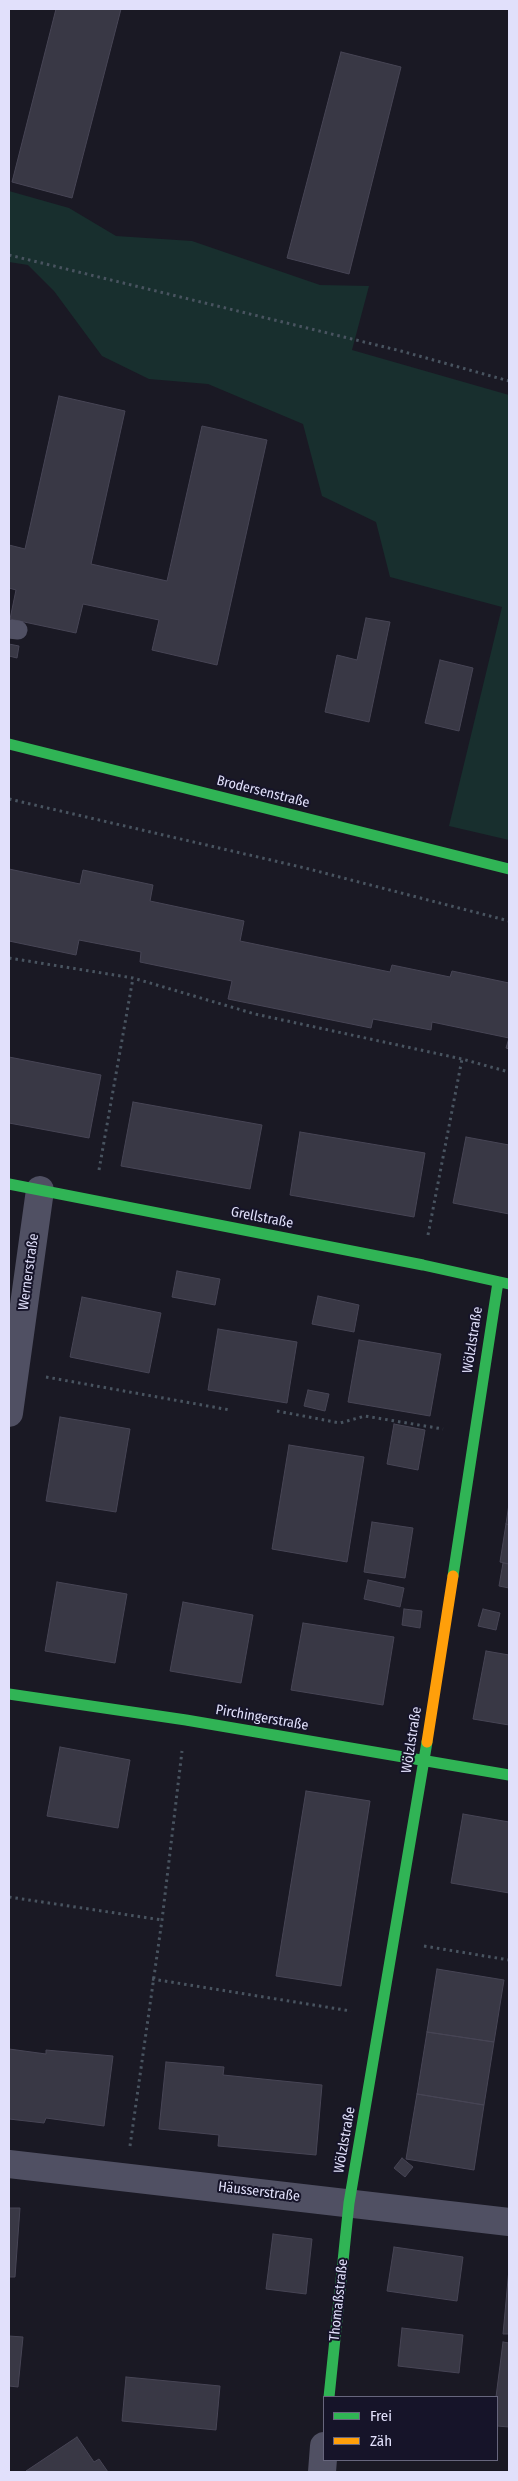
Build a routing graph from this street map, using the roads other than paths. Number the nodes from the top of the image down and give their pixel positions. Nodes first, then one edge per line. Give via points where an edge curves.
1 (9, 744) edge
2 (509, 869) edge
3 (9, 1184) edge
4 (40, 1190) junction
5 (503, 1283) edge
6 (9, 1413) edge
7 (9, 1694) edge
8 (424, 1762) junction
9 (509, 1775) edge
10 (9, 2164) edge
11 (349, 2203) junction
12 (509, 2222) edge
13 (329, 2396) edge
14 (323, 2459) edge
15 (322, 2472) edge

1 - 2 street, Brodersenstraße
3 - 4 street, Grellstraße
4 - 5 street, Grellstraße
4 - 6 street, Wernerstraße
5 - 8 street, Wölzlstraße via 474,1435
7 - 8 street, Pirchingerstraße via 186,1720
8 - 9 street, Pirchingerstraße
8 - 11 street, Wölzlstraße
10 - 11 street, Häusserstraße
11 - 12 street, Häusserstraße
11 - 13 street, Thomaßstraße
14 - 15 street

